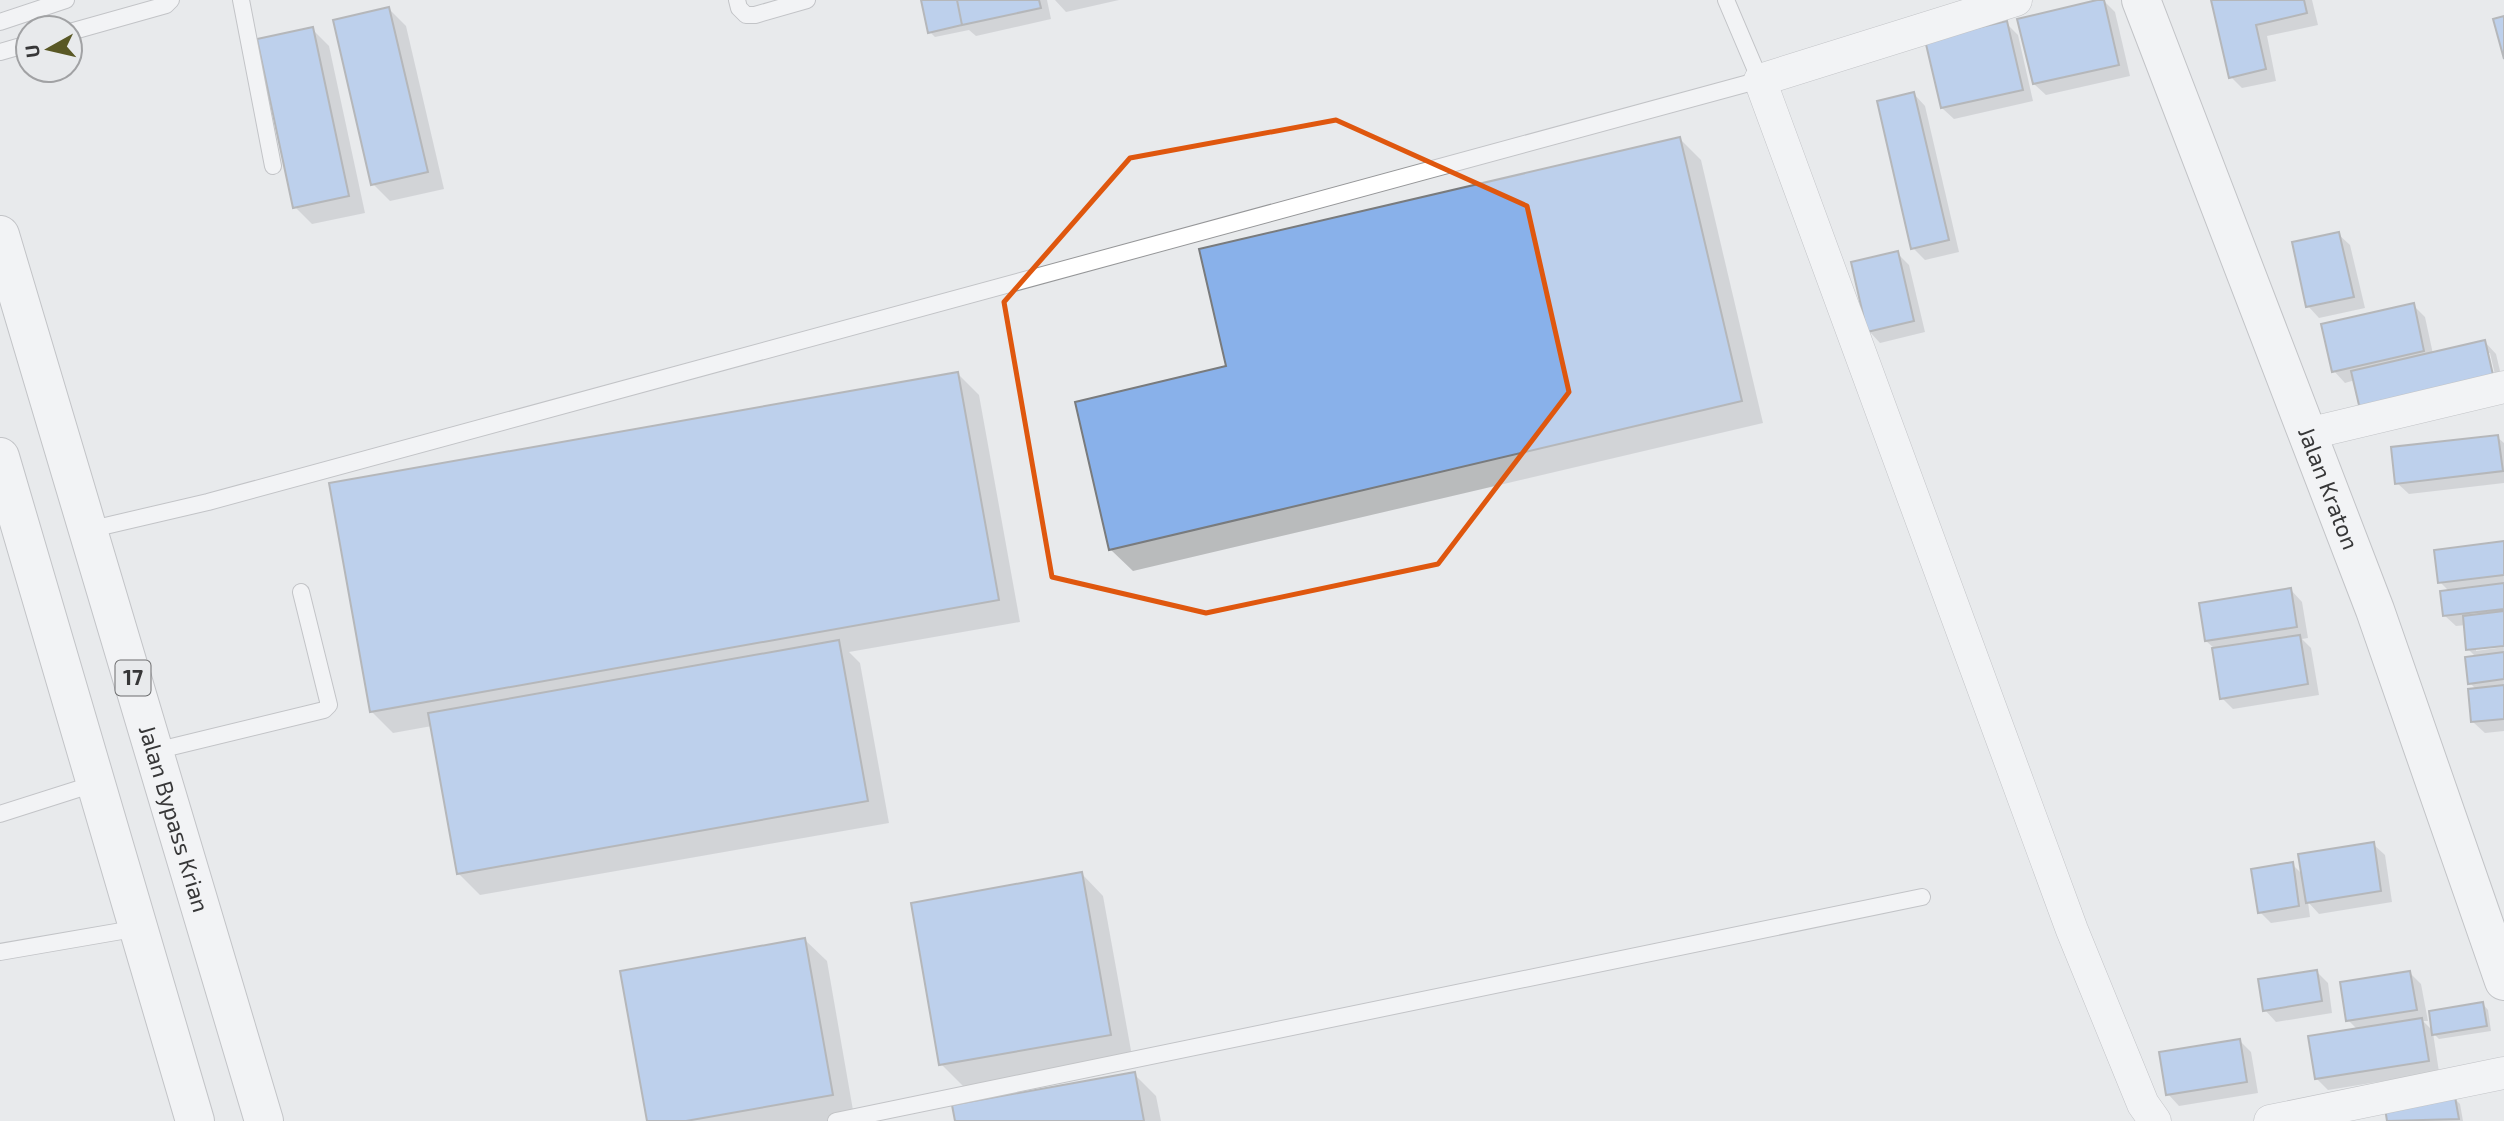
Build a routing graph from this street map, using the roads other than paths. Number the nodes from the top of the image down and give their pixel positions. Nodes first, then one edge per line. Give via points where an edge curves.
1 (66, 0) edge
2 (171, 0) edge
3 (242, 0) edge
4 (737, 0) edge
5 (807, 0) edge
6 (1726, 0) edge
7 (2016, 0) edge
8 (2141, 0) edge
9 (0, 22) edge
10 (84, 28) edge
11 (1760, 80) junction
12 (273, 166) dead end
13 (0, 235) edge
14 (2504, 387) edge
15 (2307, 434) junction
16 (0, 457) edge
17 (88, 530) junction
18 (301, 592) dead end
19 (155, 751) junction
20 (97, 783) junction
21 (0, 814) edge
22 (1922, 897) dead end
23 (139, 928) junction
24 (0, 952) edge
25 (2504, 981) edge
26 (2504, 1073) edge
27 (195, 1121) edge
28 (264, 1121) edge
29 (836, 1121) edge
30 (2155, 1121) edge
31 (2270, 1121) edge

1 - 9 lane
2 - 10 lane
3 - 12 lane
4 - 5 lane via 746,15
6 - 11 lane
7 - 11 street
8 - 15 main road, Jalan Kraton
11 - 17 lane via 208,502
11 - 30 street via 2072,930 2143,1104
13 - 17 main road, Jalan Bypass Krian / 17
14 - 15 street
15 - 25 main road, Jalan Kraton via 2375,610
16 - 20 main road
17 - 19 main road, Jalan Bypass Krian / 17
18 - 19 lane via 329,705 324,710
19 - 28 main road, Jalan Bypass Krian / 17
20 - 21 lane
20 - 23 main road
22 - 29 lane
23 - 24 lane
23 - 27 main road
26 - 31 street

